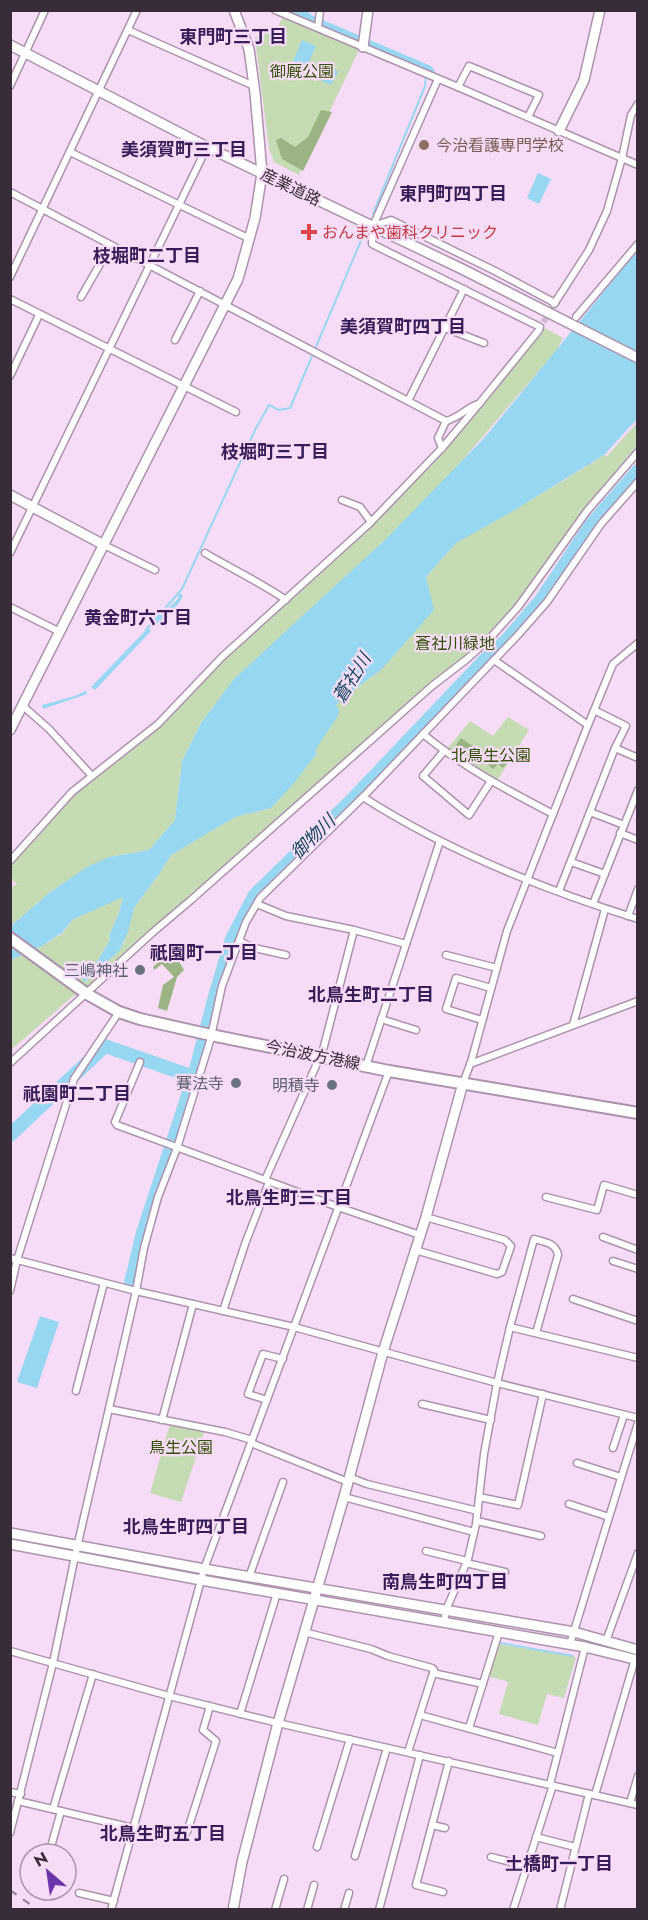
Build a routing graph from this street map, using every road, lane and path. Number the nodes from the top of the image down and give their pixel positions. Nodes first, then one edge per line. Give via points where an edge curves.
1 (45, 10) edge
2 (137, 10) edge
3 (234, 10) edge
4 (275, 10) edge
5 (320, 10) edge
6 (368, 10) edge
7 (600, 10) edge
8 (318, 28) junction
9 (128, 30) junction
10 (10, 45) edge
11 (363, 47) junction
12 (26, 52) junction
13 (438, 79) junction
14 (10, 86) edge
15 (254, 86) junction
16 (458, 87) junction
17 (100, 90) junction
18 (638, 104) edge
19 (528, 117) junction
20 (559, 131) junction
21 (207, 147) junction
22 (70, 152) junction
23 (622, 158) junction
24 (638, 165) edge
25 (262, 173) junction
26 (10, 192) edge
27 (179, 206) junction
28 (43, 209) junction
29 (373, 226) junction
30 (250, 240) junction
31 (111, 244) junction
32 (638, 244) edge
33 (151, 266) junction
34 (10, 277) edge
35 (464, 289) junction
36 (200, 291) junction
37 (81, 297) dead end
38 (10, 299) edge
39 (227, 305) junction
40 (39, 315) junction
41 (574, 321) junction
42 (445, 328) junction
43 (175, 340) dead end
44 (484, 343) dead end
45 (108, 349) junction
46 (638, 358) edge
47 (10, 376) edge
48 (184, 387) junction
49 (408, 401) junction
50 (479, 404) junction
51 (236, 412) dead end
52 (446, 421) junction
53 (442, 448) junction
54 (638, 452) edge
55 (638, 482) edge
56 (10, 495) edge
57 (342, 500) dead end
58 (33, 507) junction
59 (371, 522) junction
60 (104, 545) junction
61 (10, 553) edge
62 (205, 553) dead end
63 (155, 570) dead end
64 (286, 600) junction
65 (10, 607) edge
66 (60, 632) junction
67 (635, 646) edge
68 (494, 660) junction
69 (23, 706) junction
70 (594, 710) junction
71 (588, 725) junction
72 (10, 730) edge
73 (423, 734) junction
74 (615, 748) junction
75 (444, 751) junction
76 (638, 758) edge
77 (92, 776) junction
78 (490, 781) junction
79 (638, 790) edge
80 (363, 797) junction
81 (590, 812) junction
82 (553, 814) junction
83 (624, 825) junction
84 (620, 833) junction
85 (638, 840) edge
86 (440, 841) junction
87 (10, 861) edge
88 (571, 862) junction
89 (605, 874) junction
90 (527, 879) junction
91 (559, 891) junction
92 (637, 894) edge
93 (257, 904) junction
94 (593, 904) junction
95 (605, 909) junction
96 (628, 916) junction
97 (638, 919) edge
98 (354, 930) junction
99 (10, 939) edge
100 (239, 941) junction
101 (406, 944) junction
102 (286, 955) dead end
103 (446, 955) dead end
104 (497, 968) junction
105 (491, 988) junction
106 (85, 993) junction
107 (638, 1001) edge
108 (118, 1012) junction
109 (381, 1019) junction
110 (482, 1020) junction
111 (573, 1025) junction
112 (416, 1030) dead end
113 (211, 1035) junction
114 (320, 1057) junction
115 (140, 1062) dead end
116 (10, 1063) edge
117 (470, 1064) junction
118 (366, 1066) junction
119 (389, 1071) junction
120 (463, 1083) junction
121 (638, 1113) edge
122 (177, 1148) junction
123 (267, 1181) junction
124 (638, 1195) edge
125 (546, 1197) dead end
126 (338, 1207) junction
127 (426, 1217) junction
128 (420, 1235) junction
129 (603, 1238) dead end
130 (415, 1250) junction
131 (638, 1250) edge
132 (14, 1259) edge
133 (613, 1261) dead end
134 (638, 1269) edge
135 (104, 1283) junction
136 (10, 1291) edge
137 (136, 1291) junction
138 (573, 1299) dead end
139 (193, 1304) junction
140 (223, 1311) junction
141 (638, 1321) edge
142 (294, 1327) junction
143 (510, 1327) junction
144 (536, 1333) junction
145 (383, 1352) junction
146 (638, 1358) edge
147 (283, 1359) junction
148 (497, 1383) junction
149 (76, 1392) dead end
150 (543, 1394) junction
151 (267, 1400) junction
152 (422, 1404) dead end
153 (109, 1409) junction
154 (624, 1414) junction
155 (638, 1418) edge
156 (162, 1420) junction
157 (490, 1420) junction
158 (638, 1424) edge
159 (252, 1442) junction
160 (613, 1448) dead end
161 (577, 1464) dead end
162 (621, 1477) junction
163 (349, 1479) junction
164 (283, 1482) dead end
165 (344, 1497) junction
166 (479, 1497) junction
167 (568, 1504) dead end
168 (478, 1511) junction
169 (609, 1516) junction
170 (477, 1521) junction
171 (474, 1532) junction
172 (10, 1533) edge
173 (541, 1536) dead end
174 (10, 1544) edge
175 (78, 1546) junction
176 (426, 1551) dead end
177 (638, 1552) edge
178 (75, 1556) junction
179 (466, 1562) junction
180 (204, 1569) junction
181 (505, 1572) dead end
182 (249, 1577) junction
183 (201, 1580) junction
184 (316, 1588) junction
185 (278, 1593) junction
186 (314, 1599) junction
187 (446, 1610) junction
188 (444, 1622) junction
189 (304, 1632) junction
190 (499, 1632) junction
191 (574, 1632) junction
192 (606, 1641) junction
193 (570, 1644) junction
194 (585, 1647) junction
195 (10, 1652) edge
196 (636, 1652) edge
197 (53, 1663) junction
198 (433, 1673) junction
199 (93, 1674) junction
200 (483, 1684) junction
201 (169, 1696) junction
202 (210, 1706) junction
203 (240, 1713) junction
204 (420, 1715) junction
205 (278, 1723) junction
206 (469, 1728) junction
207 (350, 1739) junction
208 (387, 1748) junction
209 (408, 1752) junction
210 (558, 1753) junction
211 (420, 1755) junction
212 (449, 1761) junction
213 (638, 1776) edge
214 (552, 1784) junction
215 (10, 1792) edge
216 (592, 1794) junction
217 (20, 1798) junction
218 (630, 1803) junction
219 (638, 1805) edge
220 (52, 1809) junction
221 (61, 1811) junction
222 (432, 1825) junction
223 (133, 1828) junction
224 (445, 1828) dead end
225 (187, 1832) dead end
226 (10, 1833) edge
227 (536, 1837) junction
228 (52, 1842) edge
229 (318, 1847) dead end
230 (575, 1847) junction
231 (355, 1856) dead end
232 (491, 1857) dead end
233 (527, 1866) junction
234 (284, 1879) dead end
235 (314, 1885) dead end
236 (443, 1892) dead end
237 (79, 1893) dead end
238 (349, 1893) dead end
239 (114, 1901) junction
240 (111, 1910) edge
241 (233, 1910) edge
242 (275, 1910) edge
243 (307, 1910) edge
244 (344, 1910) edge
245 (379, 1910) edge
246 (513, 1910) edge
247 (560, 1910) edge

1 - 12 street
2 - 9 street
3 - 15 street via 249,49
4 - 8 street
5 - 8 street
6 - 11 street
7 - 20 street via 584,80
8 - 11 street
9 - 15 street
9 - 17 street
10 - 12 street, 産業道路
11 - 13 street
12 - 14 street
12 - 17 street, 産業道路
13 - 16 street
13 - 29 street
15 - 25 street
16 - 19 street
16 - 19 street via 469,66 538,95
17 - 21 street, 産業道路
17 - 22 street
18 - 23 street via 631,115
19 - 20 street
20 - 23 street
21 - 25 street, 産業道路
21 - 27 street
22 - 27 street
22 - 28 street
23 - 24 street
23 - 29 street via 607,212 589,250 555,303 391,220
25 - 29 street, 産業道路
25 - 30 street
26 - 28 street
27 - 30 street
27 - 33 street
28 - 31 street
28 - 34 street
29 - 35 street via 372,244
29 - 41 street, 産業道路
30 - 39 street
31 - 33 street
31 - 37 street
32 - 41 street
33 - 36 street
33 - 45 street
35 - 42 street
35 - 50 street via 540,329
36 - 39 street
36 - 43 street
38 - 40 street
39 - 48 street
39 - 49 street
40 - 45 street
40 - 47 street
41 - 46 street, 産業道路
42 - 44 street
42 - 49 street
45 - 48 street
45 - 58 street
48 - 51 street
48 - 60 street
49 - 52 street
50 - 52 street
50 - 53 street
52 - 53 street via 438,438
53 - 59 street
54 - 106 street via 491,637
55 - 68 street via 601,524 547,602
56 - 58 street
57 - 59 street via 360,507
58 - 60 street
58 - 61 street
59 - 64 street
60 - 63 street
60 - 66 street
62 - 64 street
64 - 77 street via 222,657 158,724
65 - 66 street
66 - 69 street
67 - 70 street via 613,664
68 - 71 street
68 - 73 street
69 - 72 street
69 - 77 street
70 - 71 street
70 - 74 street via 626,726
71 - 82 street
73 - 75 street
73 - 80 street
74 - 76 street
74 - 81 street
75 - 78 street
75 - 78 street via 423,776 469,815
77 - 87 street via 72,792
78 - 82 street
79 - 83 street
80 - 86 street
80 - 93 street
81 - 83 street
81 - 88 street
82 - 90 street
83 - 84 street
84 - 85 street
84 - 89 street
86 - 90 street
86 - 101 street
88 - 89 street
88 - 91 street
89 - 94 street
90 - 91 street
90 - 104 street
91 - 94 street
92 - 96 street
93 - 98 street via 286,916
93 - 100 street
94 - 95 street
95 - 96 street
95 - 111 street
96 - 97 street
98 - 101 street
98 - 114 street
99 - 106 main road, 今治波方港線
100 - 102 street
100 - 113 street via 222,986
101 - 109 street
103 - 104 street
104 - 105 street
105 - 110 street
105 - 110 street via 456,978 446,1009
106 - 108 main road, 今治波方港線
106 - 116 street
107 - 111 street
108 - 113 main road, 今治波方港線
108 - 132 street via 74,1079
109 - 112 street
109 - 118 street
110 - 117 street
111 - 117 street
113 - 114 main road, 今治波方港線
113 - 122 street
114 - 118 main road, 今治波方港線
114 - 123 street
115 - 122 street via 115,1122
117 - 120 street
118 - 119 main road, 今治波方港線
119 - 120 main road, 今治波方港線
119 - 126 street
120 - 121 main road, 今治波方港線
120 - 127 street
122 - 123 street
122 - 137 street via 158,1197
123 - 126 street
123 - 140 street
124 - 125 street via 604,1185 597,1210
126 - 128 street
126 - 142 street
127 - 128 street
127 - 130 street via 505,1240 511,1246 502,1272 497,1274
128 - 130 street
129 - 131 street
130 - 145 street
132 - 135 street
132 - 136 street
133 - 134 street
135 - 137 street
135 - 149 street
137 - 139 street
137 - 153 street
138 - 141 street
139 - 140 street
139 - 156 street
140 - 142 street
142 - 145 street
142 - 147 street
143 - 144 street
143 - 144 street via 534,1239 552,1244 558,1255
143 - 148 street
144 - 146 street
145 - 148 street
145 - 163 street
147 - 151 street
147 - 151 street via 263,1354 259,1364 248,1394
148 - 150 street
148 - 157 street
150 - 154 street
150 - 166 street via 518,1505
151 - 159 street
152 - 157 street
153 - 156 street
153 - 175 street
154 - 155 street
154 - 160 street
156 - 159 street via 225,1432
157 - 166 street
158 - 162 street
159 - 163 street
159 - 180 street
161 - 162 street
162 - 169 street
163 - 165 street
163 - 168 street
164 - 182 street
165 - 171 street
165 - 184 street
166 - 168 street
167 - 169 street
168 - 170 street
169 - 191 street
170 - 171 street
170 - 173 street
171 - 179 street
172 - 175 street
174 - 178 street
175 - 178 street
175 - 180 street
176 - 179 street
177 - 192 street
178 - 183 street
178 - 197 street
179 - 181 street
179 - 187 street
180 - 182 street
180 - 183 street
182 - 184 street
183 - 185 street
183 - 201 street
184 - 186 street
184 - 187 street
185 - 186 street
185 - 203 street
186 - 188 street
186 - 189 street
187 - 188 street
187 - 191 street
188 - 190 street
189 - 198 street via 432,1668
189 - 205 street
190 - 193 street
190 - 200 street
191 - 192 street
191 - 193 street
192 - 196 street
193 - 194 street
194 - 196 street
194 - 210 street
195 - 197 street
196 - 216 street
197 - 199 street
197 - 217 street
198 - 200 street
198 - 204 street
199 - 201 street
199 - 220 street
200 - 206 street
201 - 202 street
201 - 223 street
202 - 203 street
202 - 225 street via 203,1730 216,1742
203 - 205 street
204 - 206 street
204 - 209 street
205 - 207 street
205 - 241 street
206 - 210 street
207 - 208 street
207 - 229 street
208 - 209 street
208 - 231 street
209 - 211 street
210 - 214 street
211 - 212 street
211 - 245 street
212 - 214 street
212 - 222 street
213 - 218 street
214 - 216 street
214 - 227 street
215 - 217 street
216 - 218 street
216 - 230 street
217 - 220 street
217 - 226 street
218 - 219 street
220 - 221 street
221 - 223 street
221 - 228 street
222 - 224 street
222 - 236 street via 416,1885
223 - 239 street
227 - 230 street
227 - 233 street
230 - 247 street
232 - 233 street
233 - 246 street
234 - 242 street
235 - 243 street
237 - 239 street
238 - 244 street
239 - 240 street

